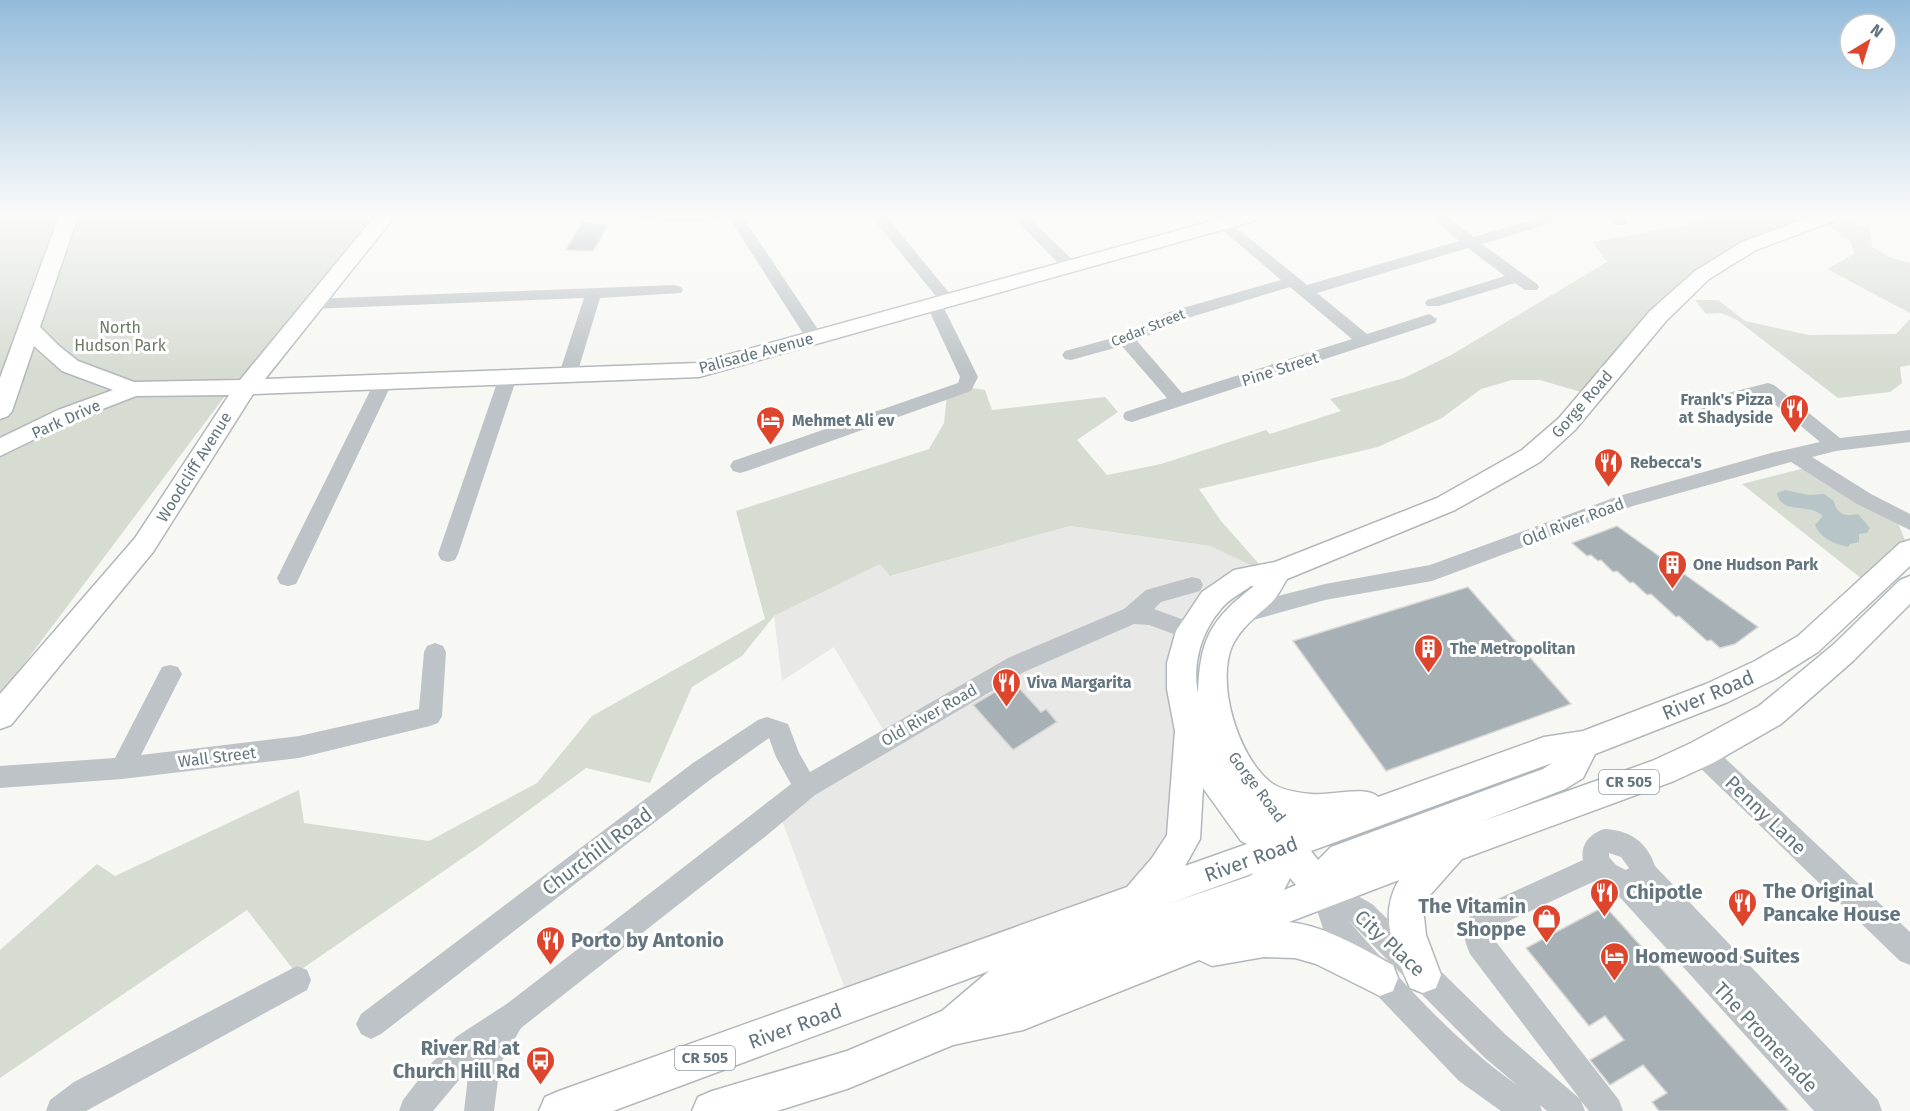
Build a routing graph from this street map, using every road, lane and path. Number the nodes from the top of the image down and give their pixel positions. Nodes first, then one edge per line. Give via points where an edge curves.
1 (50, 268) edge
2 (341, 268) edge
3 (769, 268) edge
4 (916, 268) edge
5 (1063, 268) edge
6 (1277, 268) edge
7 (1368, 268) edge
8 (1505, 268) edge
9 (1714, 268) edge
10 (1517, 277) junction
11 (1300, 286) junction
12 (1531, 287) dead end
13 (675, 290) dead end
14 (594, 292) junction
15 (941, 302) junction
16 (311, 304) junction
17 (29, 327) junction
18 (814, 337) junction
19 (1126, 340) junction
20 (1364, 340) junction
21 (1071, 355) dead end
22 (568, 374) junction
23 (508, 377) junction
24 (384, 381) junction
25 (246, 387) junction
26 (130, 389) junction
27 (1179, 401) junction
28 (1706, 404) dead end
29 (0, 411) edge
30 (1132, 416) dead end
31 (1910, 436) edge
32 (1836, 445) junction
33 (0, 448) edge
34 (1794, 455) junction
35 (740, 466) dead end
36 (1910, 523) edge
37 (1910, 550) edge
38 (448, 554) dead end
39 (1278, 572) junction
40 (288, 578) dead end
41 (1192, 585) dead end
42 (1910, 587) edge
43 (1132, 615) junction
44 (1238, 615) junction
45 (1190, 631) junction
46 (435, 652) dead end
47 (170, 674) dead end
48 (0, 716) edge
49 (1190, 729) junction
50 (1584, 744) junction
51 (1702, 753) junction
52 (122, 768) junction
53 (0, 777) edge
54 (806, 787) junction
55 (1258, 792) junction
56 (1419, 798) junction
57 (1456, 845) junction
58 (1284, 847) junction
59 (1634, 878) junction
60 (1324, 890) junction
61 (1139, 899) junction
62 (1910, 951) edge
63 (1167, 955) junction
64 (1424, 975) junction
65 (1380, 978) junction
66 (297, 980) dead end
67 (518, 1013) junction
68 (370, 1024) dead end
69 (952, 1026) junction
70 (61, 1111) edge
71 (414, 1111) edge
72 (479, 1111) edge
73 (559, 1111) edge
74 (712, 1111) edge
75 (1527, 1111) edge
76 (1570, 1111) edge
77 (1608, 1111) edge
78 (1835, 1111) edge
79 (1867, 1111) edge

1 - 17 main road
2 - 16 main road, Woodcliff Avenue
3 - 18 street
4 - 15 street
5 - 15 main road, Palisade Avenue
6 - 11 street
7 - 11 street, Cedar Street
8 - 10 street
9 - 39 main road, Gorge Road via 1658,316 1567,424 1531,456 1446,504
10 - 12 street
10 - 20 street, Pine Street
11 - 19 street, Cedar Street via 1175,316
11 - 20 street
13 - 14 street
14 - 16 street
14 - 22 street
15 - 18 main road, Palisade Avenue
15 - 35 street via 969,382 958,391
16 - 25 main road, Woodcliff Avenue
17 - 26 main road, Park Drive via 68,364
17 - 29 main road
18 - 22 main road, Palisade Avenue via 699,370
19 - 21 street, Cedar Street
19 - 27 street
20 - 27 street, Pine Street
22 - 23 main road, Palisade Avenue
23 - 24 main road, Palisade Avenue
23 - 38 street
24 - 25 main road, Palisade Avenue
24 - 40 street
25 - 26 main road, Park Drive
25 - 48 main road, Woodcliff Avenue via 144,545
26 - 33 main road, Park Drive
27 - 30 street, Pine Street
28 - 32 street via 1768,389
31 - 32 street, Old River Road
32 - 34 street, Old River Road
34 - 36 street
34 - 44 street, Old River Road via 1626,501 1431,573 1325,592
37 - 50 main road, River Road / CR 505 via 1808,644 1765,670 1717,693
39 - 44 main road, Gorge Road via 1264,592
39 - 45 main road, Gorge Road via 1244,577 1212,600
41 - 43 street, Old River Road via 1155,596
42 - 51 main road, CR 505 via 1843,653 1770,715
43 - 45 street via 1150,616
43 - 54 street, Old River Road via 1016,665
44 - 55 main road, Gorge Road via 1218,644 1213,696 1218,724 1230,753
45 - 49 main road, Gorge Road via 1182,663 1182,689
46 - 52 street, Wall Street via 430,716 299,747
47 - 52 street
49 - 58 main road, Gorge Road via 1203,763 1253,830
49 - 61 main road via 1183,839
50 - 56 main road, River Road / CR 505 via 1545,750
50 - 60 main road via 1572,768 1554,779 1343,858 1327,876
51 - 57 main road, CR 505 via 1663,771
51 - 62 street, Penny Lane
52 - 53 street, Wall Street
54 - 67 street
54 - 68 street, Churchill Road via 788,757 779,731 767,727 693,778
55 - 56 main road via 1302,810 1332,811
55 - 58 main road, Gorge Road via 1287,824
56 - 58 main road, River Road / CR 505
57 - 60 main road, CR 505
57 - 64 main road via 1412,887 1404,909 1407,934
58 - 60 main road, Gorge Road
58 - 61 main road, River Road / CR 505
58 - 69 main road via 1272,879 1261,889 1002,984
59 - 77 street via 1615,880 1599,866 1488,917 1477,928 1480,944
59 - 78 street, The Promenade
59 - 79 street, The Promenade
60 - 63 main road, CR 505
60 - 64 street, City Place via 1362,913
60 - 65 street, City Place via 1336,927
61 - 73 main road, River Road / CR 505
63 - 65 main road via 1263,940 1295,940 1335,954
63 - 69 main road, CR 505 via 1023,1011
64 - 76 street, City Place via 1495,1046
65 - 75 street, City Place via 1470,1070
66 - 70 street via 85,1093
67 - 71 street via 467,1048
67 - 72 street via 485,1059
69 - 74 main road, CR 505 via 847,1070

